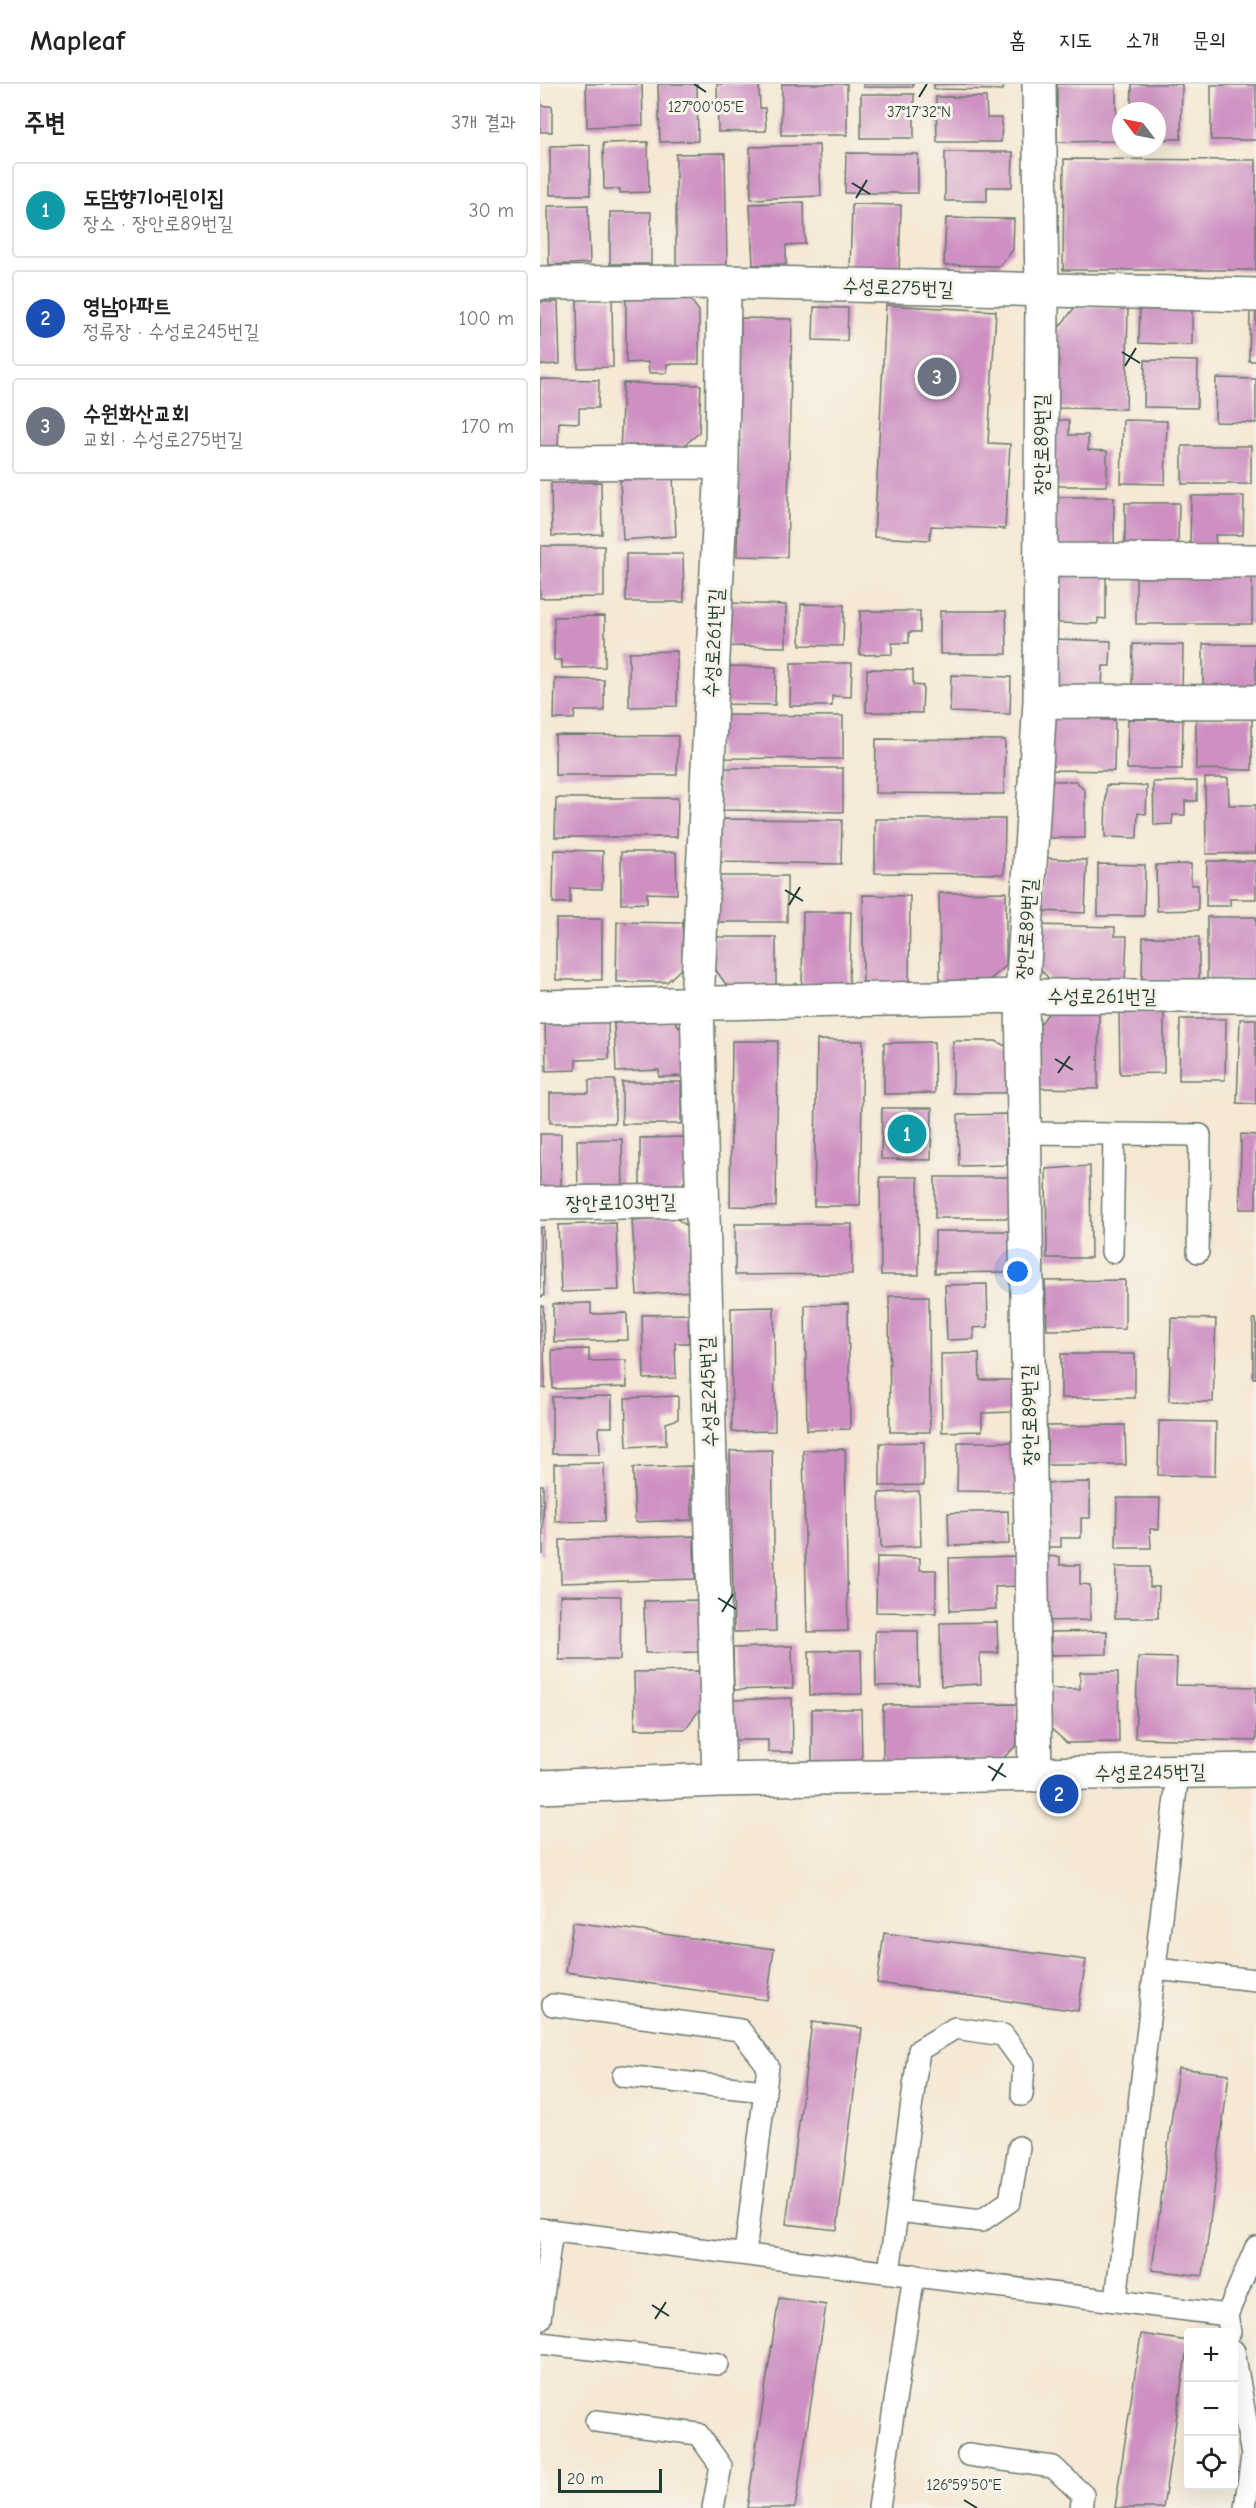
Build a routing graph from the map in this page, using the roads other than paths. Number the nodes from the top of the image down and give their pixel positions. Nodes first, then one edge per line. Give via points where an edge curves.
1 (1039, 84) edge
2 (724, 282) junction
3 (540, 283) edge
4 (1042, 291) junction
5 (1256, 295) edge
6 (722, 462) junction
7 (540, 463) edge
8 (1041, 560) junction
9 (1256, 561) edge
10 (1040, 701) junction
11 (1256, 702) edge
12 (1022, 996) junction
13 (1256, 996) edge
14 (697, 1004) junction
15 (540, 1007) edge
16 (1024, 1133) junction
17 (1114, 1134) junction
18 (702, 1202) junction
19 (540, 1203) edge
20 (1112, 1252) dead end
21 (1198, 1252) dead end
22 (1256, 1770) edge
23 (1178, 1772) junction
24 (1035, 1775) junction
25 (720, 1780) junction
26 (540, 1787) edge
27 (1155, 1969) junction
28 (1256, 1980) edge
29 (553, 2005) dead end
30 (623, 2076) dead end
31 (765, 2091) junction
32 (1022, 2095) dead end
33 (1019, 2147) dead end
34 (898, 2211) junction
35 (546, 2230) edge
36 (1256, 2247) edge
37 (745, 2254) junction
38 (889, 2272) junction
39 (914, 2275) junction
40 (1116, 2300) junction
41 (540, 2319) edge
42 (1229, 2324) edge
43 (540, 2343) edge
44 (718, 2364) dead end
45 (1238, 2379) edge
46 (596, 2421) dead end
47 (968, 2455) dead end
48 (713, 2508) edge
49 (879, 2508) edge
50 (1081, 2508) edge
51 (1245, 2508) edge

1 - 4 street, 장안로89번길
2 - 3 street, 수성로275번길
2 - 4 street, 수성로275번길
2 - 6 street, 수성로261번길
4 - 5 street, 수성로275번길
4 - 8 street, 장안로89번길
6 - 7 street
6 - 14 street, 수성로261번길
8 - 9 street
8 - 10 street, 장안로89번길
10 - 11 street
10 - 12 street, 장안로89번길
12 - 13 street, 수성로261번길
12 - 14 street, 수성로261번길
12 - 16 street, 장안로89번길
14 - 15 street, 수성로261번길
14 - 18 street, 수성로245번길
16 - 17 lane
16 - 24 street, 장안로89번길
17 - 20 lane
17 - 21 lane via 1200,1135
18 - 19 street, 장안로103번길
18 - 25 street, 수성로245번길
22 - 23 street, 수성로245번길
23 - 24 street, 수성로245번길
23 - 27 lane
24 - 25 street, 수성로245번길
25 - 26 street, 수성로245번길
27 - 28 lane
27 - 40 lane
29 - 31 lane via 740,2030 768,2066
30 - 31 lane
31 - 37 lane
32 - 34 lane via 1024,2064 1003,2035 955,2028 919,2050
33 - 34 lane via 1010,2201 981,2221
34 - 38 lane
35 - 37 lane
35 - 41 lane
36 - 42 lane
37 - 38 lane
38 - 39 lane
39 - 40 lane
39 - 49 lane
40 - 42 lane
43 - 44 lane
45 - 51 lane via 1252,2456
46 - 48 lane via 698,2434 721,2466
47 - 50 lane via 1053,2467 1083,2495

